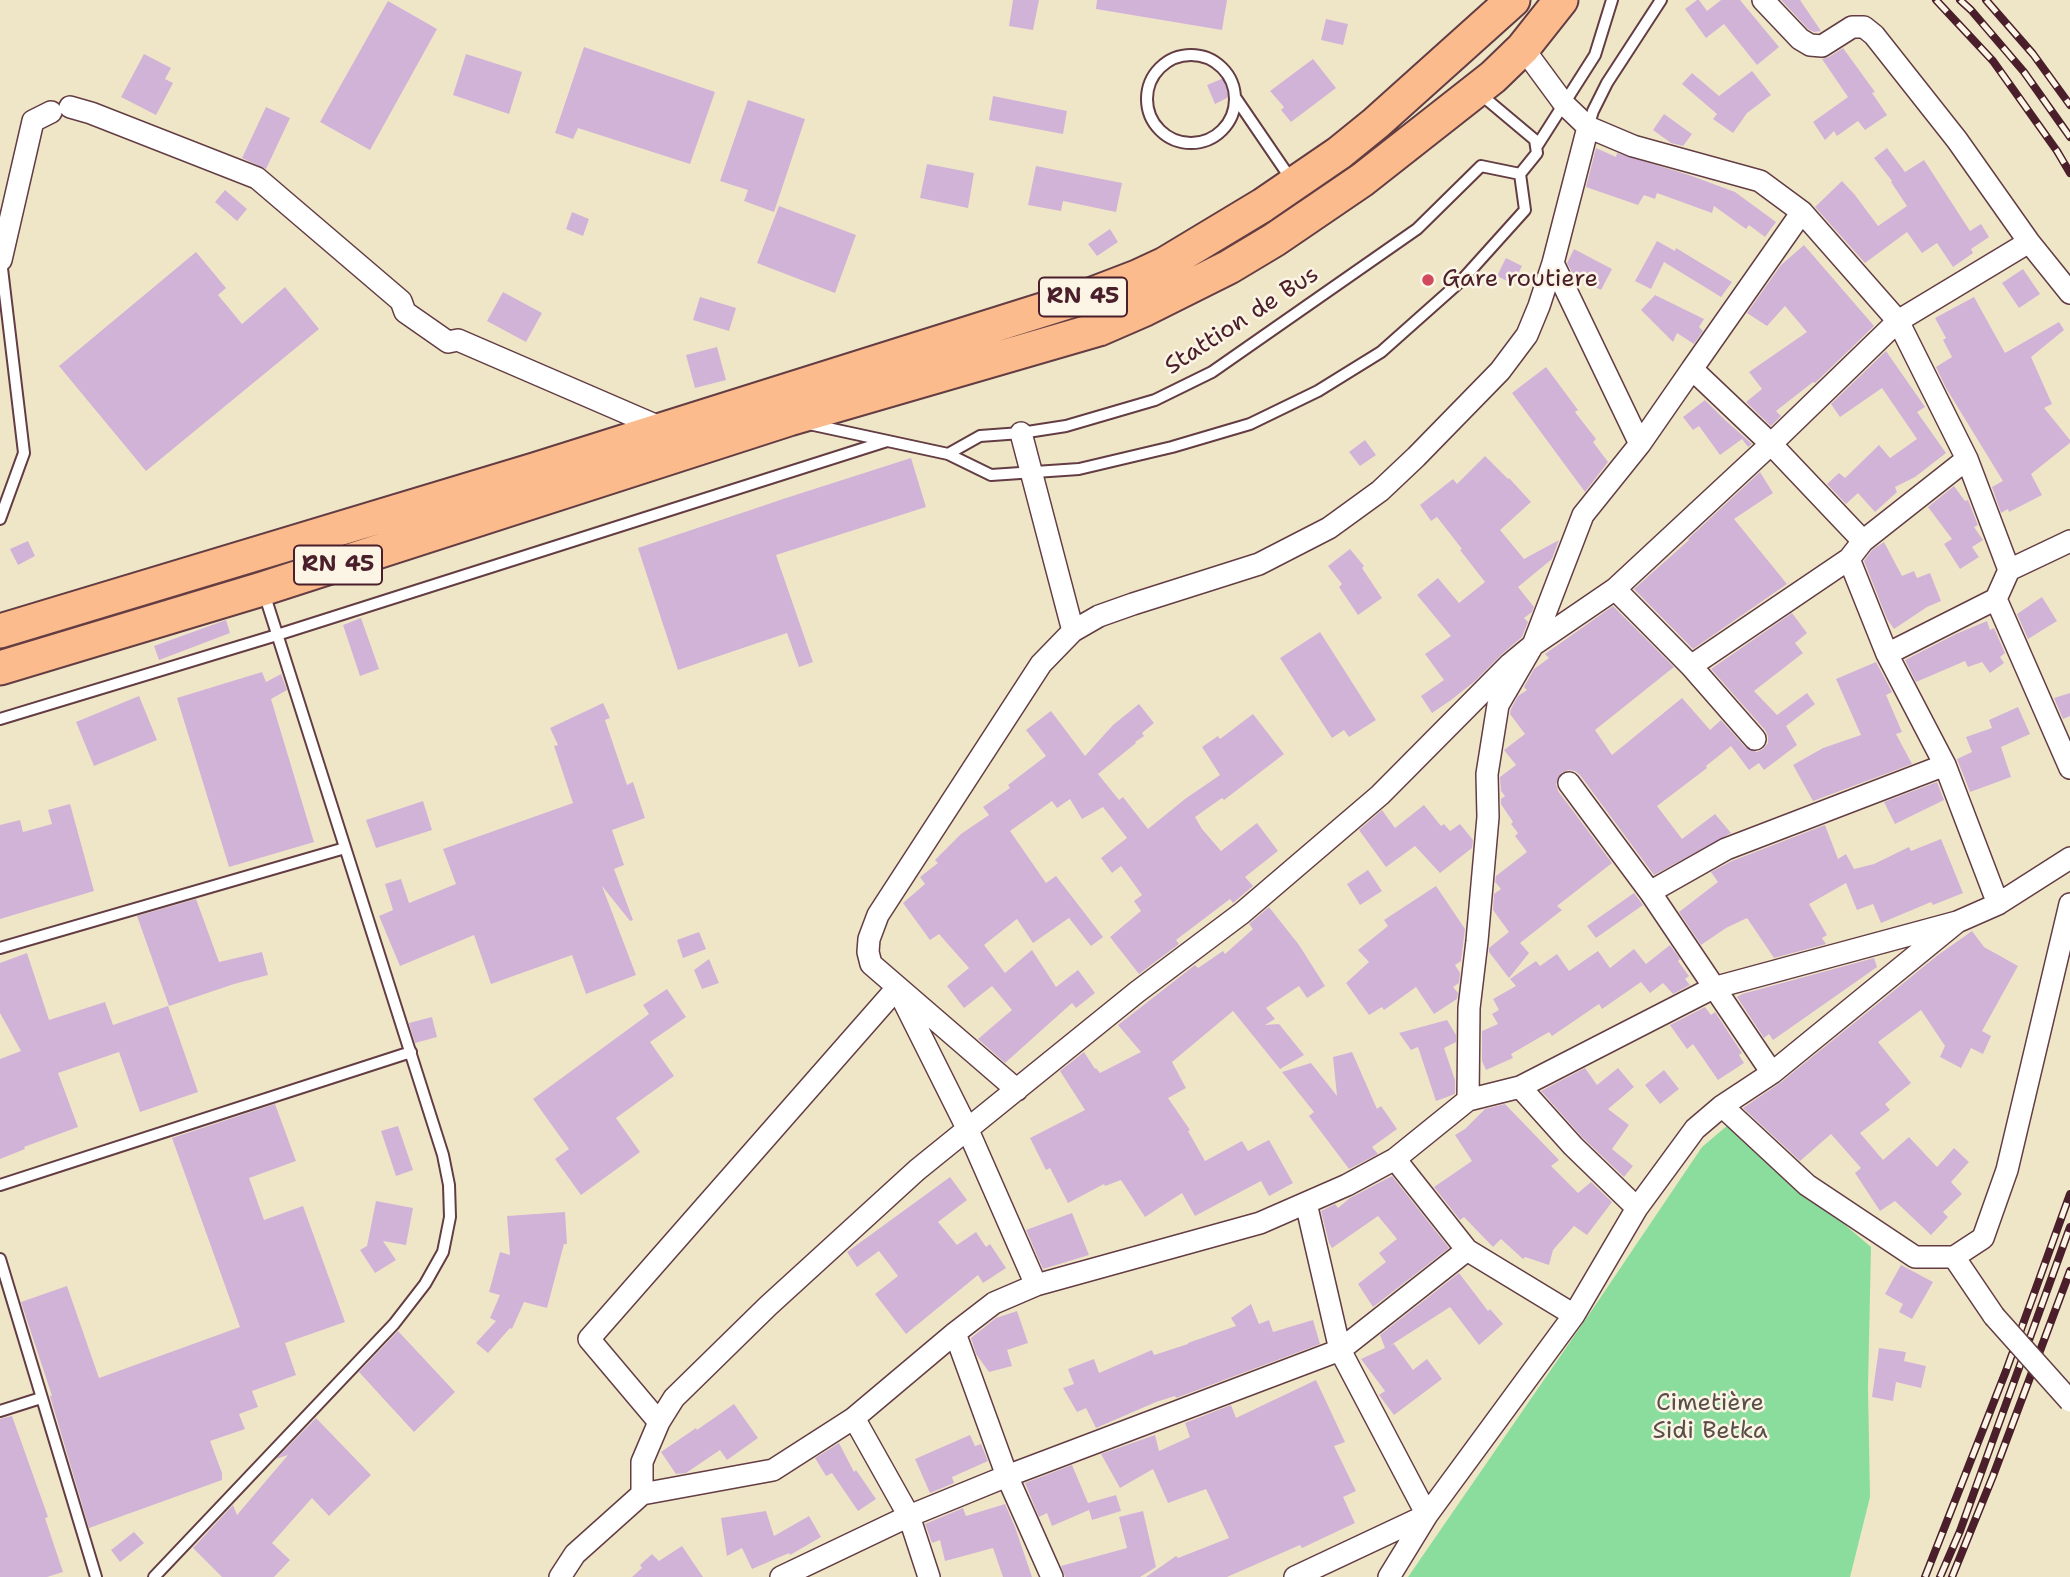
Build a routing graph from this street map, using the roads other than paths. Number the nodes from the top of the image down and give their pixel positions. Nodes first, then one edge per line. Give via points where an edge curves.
1 (1561, 0) edge
2 (1612, 0) edge
3 (1661, 0) edge
4 (1763, 0) edge
5 (1508, 5) edge
6 (1527, 43) junction
7 (1447, 58) junction
8 (1476, 91) junction
9 (1235, 97) junction
10 (1565, 105) junction
11 (1588, 127) junction
12 (1537, 146) junction
13 (1520, 174) junction
14 (1294, 184) junction
15 (1802, 212) junction
16 (2029, 242) junction
17 (1, 262) edge
18 (1553, 263) junction
19 (2070, 293) edge
20 (1898, 321) junction
21 (1692, 369) junction
22 (789, 419) junction
23 (1021, 433) junction
24 (890, 440) junction
25 (670, 443) junction
26 (1640, 444) junction
27 (1771, 444) junction
28 (948, 454) junction
29 (1967, 459) junction
30 (1031, 472) junction
31 (0, 519) edge
32 (1863, 541) junction
33 (2070, 541) edge
34 (253, 555) junction
35 (1849, 559) junction
36 (2009, 570) junction
37 (262, 589) junction
38 (1615, 589) junction
39 (1996, 599) junction
40 (0, 631) edge
41 (1073, 631) junction
42 (276, 635) junction
43 (1534, 645) junction
44 (1887, 654) junction
45 (1691, 666) junction
46 (0, 668) edge
47 (0, 719) edge
48 (1755, 739) dead end
49 (1945, 765) junction
50 (2070, 768) edge
51 (1569, 783) dead end
52 (345, 848) junction
53 (2070, 858) edge
54 (1650, 892) junction
55 (1998, 904) junction
56 (2070, 904) edge
57 (1957, 922) junction
58 (0, 948) edge
59 (897, 988) junction
60 (1713, 988) junction
61 (411, 1052) junction
62 (1772, 1073) junction
63 (1520, 1087) junction
64 (1017, 1090) junction
65 (1468, 1100) junction
66 (1722, 1106) junction
67 (967, 1128) junction
68 (1395, 1159) junction
69 (0, 1185) edge
70 (1306, 1203) junction
71 (1637, 1208) junction
72 (1467, 1250) junction
73 (1954, 1257) junction
74 (0, 1259) edge
75 (1036, 1285) junction
76 (1574, 1315) junction
77 (955, 1333) junction
78 (1340, 1350) junction
79 (41, 1398) junction
80 (2070, 1401) edge
81 (0, 1411) edge
82 (854, 1418) junction
83 (659, 1423) junction
84 (1007, 1476) junction
85 (642, 1494) junction
86 (1427, 1515) junction
87 (909, 1516) junction
88 (96, 1577) edge
89 (154, 1577) edge
90 (560, 1577) edge
91 (780, 1577) edge
92 (929, 1577) edge
93 (1052, 1577) edge
94 (1294, 1577) edge
95 (1389, 1577) edge

1 - 6 main road, RN 45
2 - 10 lane via 1595,55
3 - 11 lane via 1607,83
4 - 16 street via 1810,45 1822,46 1852,27 1864,27 1874,34
5 - 6 main road via 1524,23
5 - 7 main road, RN 45
6 - 8 main road, RN 45
6 - 10 street
7 - 8 main road via 1460,82
7 - 14 main road, RN 45 via 1376,123
8 - 12 lane
8 - 22 main road, RN 45 via 1362,180 1274,240 1145,309 1098,328
9 - 9 lane via 1225,70 1200,55 1186,55 1160,67 1151,79 1147,107 1162,132 1189,143 1216,135 1227,125
9 - 14 lane
10 - 11 street
10 - 12 lane
11 - 15 street via 1633,146 1760,181
11 - 18 street
12 - 13 lane via 1537,153
13 - 23 lane, Stattion de Bus via 1482,166 1417,229 1212,372 1154,401 1066,426
13 - 30 lane via 1525,210 1462,280 1381,352 1329,385 1250,424 1172,447 1079,469
14 - 25 main road, RN 45 via 1166,264 1137,277
15 - 20 street
15 - 21 street
16 - 19 street
16 - 20 street
17 - 25 street via 33,121 60,109 91,113 257,178 401,301 411,301 454,331 458,340
17 - 31 lane via 24,453
18 - 26 street
18 - 41 street via 1527,335 1514,354 1370,499 1329,528 1259,564 1099,616
20 - 27 street
20 - 29 street
21 - 26 street
21 - 27 street
22 - 24 lane
22 - 25 main road, RN 45
23 - 28 lane, Stattion de Bus via 980,436
23 - 30 street
24 - 28 lane
24 - 42 lane
25 - 34 main road, RN 45
25 - 37 main road, RN 45
26 - 43 street via 1583,515
27 - 32 street
27 - 38 street
28 - 30 lane via 991,475
29 - 32 street
29 - 36 street
30 - 41 street
32 - 35 street
33 - 36 street
34 - 37 main road
34 - 40 main road, RN 45
35 - 44 street
35 - 45 street
36 - 39 street
37 - 42 lane
37 - 46 main road, RN 45
38 - 43 street
38 - 45 street
39 - 44 street
39 - 50 street
41 - 59 street via 1041,664 877,915 869,939 871,964
42 - 47 lane
42 - 52 lane
43 - 64 street via 1380,794 1242,913
43 - 65 street via 1498,705 1487,774 1488,817 1469,1008
44 - 49 street
45 - 48 street
49 - 54 street via 1726,849
49 - 55 street
51 - 54 street
52 - 58 lane
52 - 61 lane
53 - 55 street
54 - 60 street
55 - 57 street
56 - 73 street via 2007,1170 1983,1238
57 - 60 street
57 - 62 street
59 - 64 street
59 - 67 street
59 - 83 street via 589,1339
60 - 62 street
60 - 63 street
61 - 69 lane
61 - 89 lane via 450,1185 443,1252 394,1324
62 - 66 street
63 - 65 street
63 - 71 street
64 - 67 street
65 - 68 street
66 - 71 street via 1695,1129
66 - 73 street via 1807,1185 1915,1257
67 - 75 street
67 - 83 street via 768,1306 674,1398
68 - 70 street
68 - 72 street
70 - 75 street via 1260,1223
70 - 78 street
71 - 76 street
72 - 76 street
72 - 78 street
73 - 80 street, bridge via 1994,1316
74 - 79 lane
75 - 77 street via 994,1303
76 - 86 street
77 - 82 street
77 - 84 street
78 - 84 street
78 - 86 street
79 - 81 lane
79 - 88 lane
82 - 85 street via 773,1470
82 - 87 street
83 - 85 street via 642,1462
84 - 87 street
84 - 93 street
85 - 90 street via 575,1555
86 - 94 street
86 - 95 street
87 - 91 street
87 - 92 street

